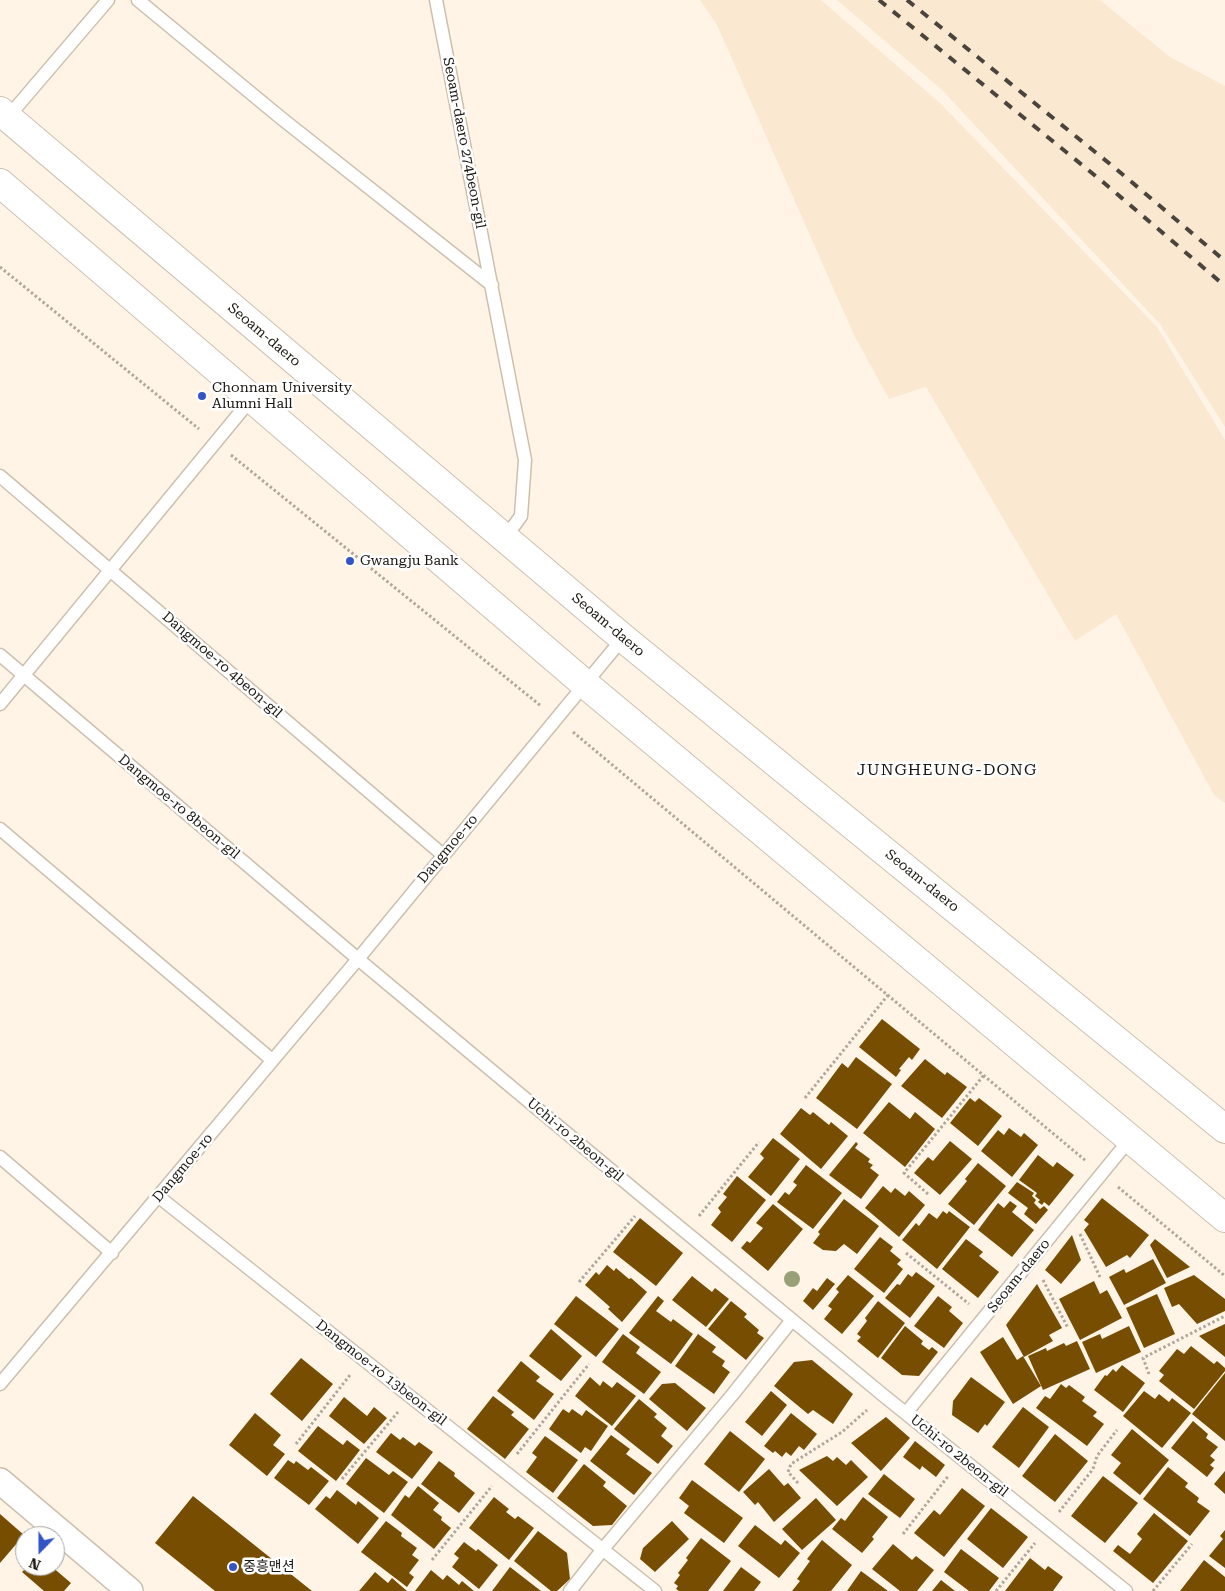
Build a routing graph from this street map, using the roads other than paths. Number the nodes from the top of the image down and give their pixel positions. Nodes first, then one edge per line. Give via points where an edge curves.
1 (108, 0) edge
2 (138, 0) edge
3 (436, 0) edge
4 (4, 114) edge
5 (0, 183) edge
6 (492, 285) junction
7 (252, 398) junction
8 (0, 476) edge
9 (504, 538) junction
10 (111, 570) junction
11 (623, 638) junction
12 (0, 655) edge
13 (24, 675) junction
14 (585, 684) junction
15 (0, 704) edge
16 (0, 828) edge
17 (443, 855) junction
18 (358, 959) junction
19 (272, 1060) junction
20 (1225, 1129) edge
21 (1130, 1139) junction
22 (0, 1157) edge
23 (159, 1197) junction
24 (1225, 1218) edge
25 (112, 1253) junction
26 (792, 1320) junction
27 (0, 1384) edge
28 (906, 1413) junction
29 (0, 1481) edge
30 (603, 1549) junction
31 (130, 1591) edge
32 (570, 1591) edge
33 (655, 1591) edge
34 (1126, 1591) edge

1 - 4 lane
2 - 6 lane
3 - 6 lane, Seoam-daero 274beon-gil
4 - 9 main road, Seoam-daero
5 - 7 main road
6 - 9 lane, Seoam-daero 274beon-gil via 525,460 521,516
7 - 10 lane
7 - 14 main road
8 - 10 lane, Dangmoe-ro 4beon-gil
9 - 11 main road, Seoam-daero
10 - 13 lane
10 - 17 lane, Dangmoe-ro 4beon-gil
11 - 14 lane, Dangmoe-ro
11 - 20 main road, Seoam-daero
12 - 13 lane, Dangmoe-ro 8beon-gil
13 - 15 lane
13 - 18 lane, Dangmoe-ro 8beon-gil
14 - 17 lane, Dangmoe-ro
14 - 21 main road
16 - 19 lane
17 - 18 lane, Dangmoe-ro
18 - 19 lane, Dangmoe-ro
18 - 26 lane, Uchi-ro 2beon-gil
19 - 23 lane, Dangmoe-ro
21 - 24 main road
21 - 28 lane, Seoam-daero
22 - 25 lane
23 - 25 lane, Dangmoe-ro
23 - 30 lane, Dangmoe-ro 13beon-gil
25 - 27 lane, Dangmoe-ro
26 - 28 lane, Uchi-ro 2beon-gil
26 - 30 lane
28 - 34 lane, Uchi-ro 2beon-gil
29 - 31 street
30 - 32 lane
30 - 33 lane, Dangmoe-ro 13beon-gil

